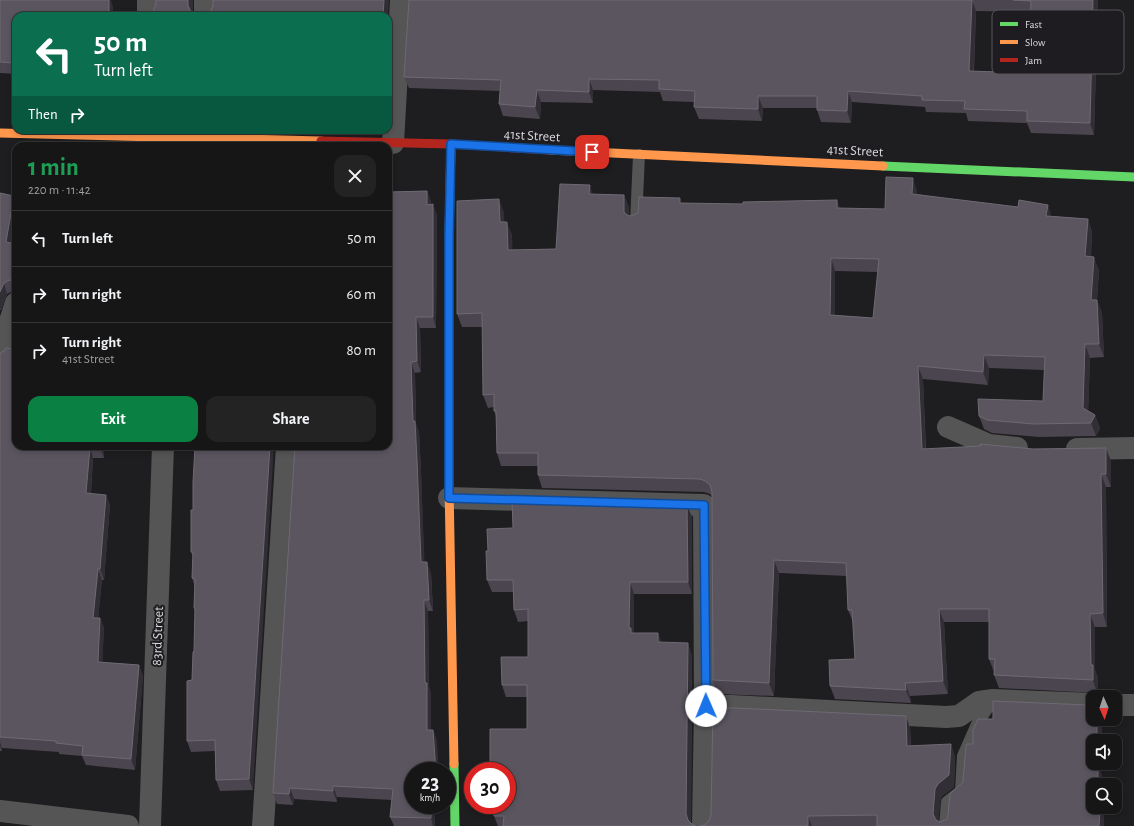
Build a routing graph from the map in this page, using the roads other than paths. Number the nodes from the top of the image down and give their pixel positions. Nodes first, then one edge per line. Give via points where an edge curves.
1 (148, 0) edge
2 (205, 0) edge
3 (401, 0) edge
4 (148, 12) edge
5 (205, 12) edge
6 (0, 133) edge
7 (138, 134) edge
8 (152, 134) edge
9 (205, 134) edge
10 (59, 141) edge
11 (174, 141) edge
12 (284, 142) edge
13 (393, 143) joint
14 (451, 144) junction
15 (639, 154) junction
16 (1134, 177) edge
17 (636, 222) edge
18 (12, 315) edge
19 (0, 352) edge
20 (948, 427) dead end
21 (1134, 448) edge
22 (163, 450) edge
23 (287, 450) edge
24 (1038, 450) edge
25 (1060, 450) edge
26 (449, 498) junction
27 (993, 700) junction
28 (1086, 704) edge
29 (1122, 705) edge
30 (1134, 705) edge
31 (706, 706) junction
32 (13, 817) edge
33 (128, 826) edge
34 (150, 826) edge
35 (263, 826) edge
36 (455, 826) edge
37 (703, 826) edge
38 (945, 826) edge

1 - 4 street
2 - 5 street
3 - 13 street
6 - 10 street, 41st Street
7 - 10 street, 41st Street
8 - 11 street, 41st Street
9 - 11 street, 41st Street
9 - 12 street, 41st Street
13 - 14 street, 41st Street
14 - 15 street, 41st Street
14 - 26 street
15 - 16 street, 41st Street
15 - 17 lane
18 - 19 street
20 - 24 street via 989,445
21 - 25 street
22 - 34 street, 83rd Street
23 - 35 street
26 - 31 street via 704,505
26 - 36 street
27 - 28 street
27 - 31 street via 979,702 959,716 946,717
27 - 38 lane via 978,722 963,756 961,791 947,802
29 - 30 street
31 - 37 street
32 - 33 street

